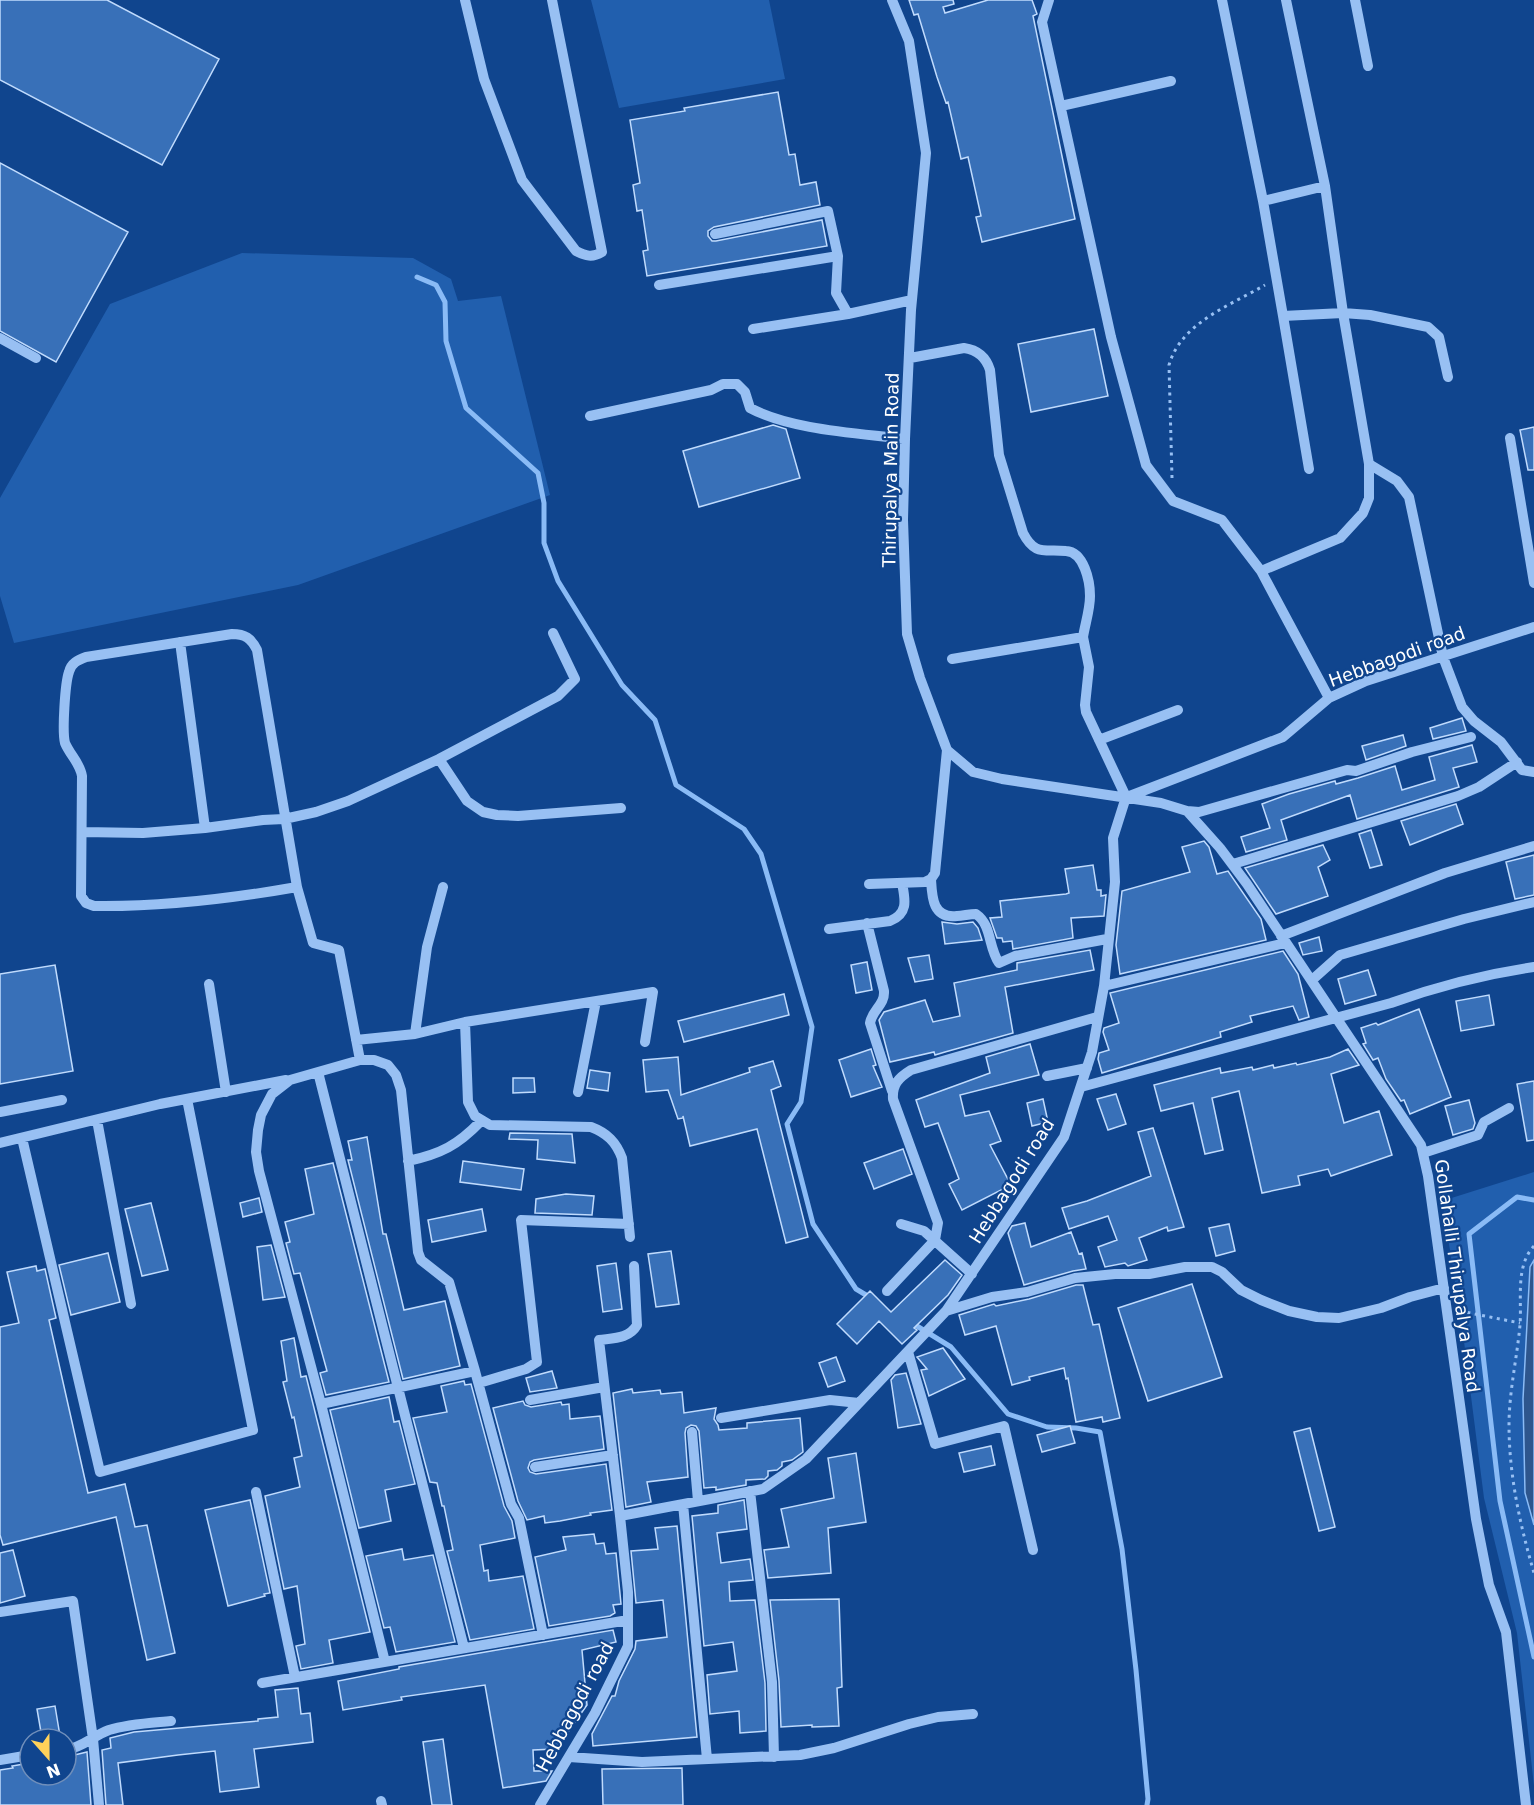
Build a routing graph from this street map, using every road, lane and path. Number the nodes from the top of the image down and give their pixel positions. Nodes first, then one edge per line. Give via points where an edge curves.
1 (465, 0) edge
2 (552, 0) edge
3 (892, 0) edge
4 (1048, 0) edge
5 (1222, 0) edge
6 (1286, 0) edge
7 (1355, 0) edge
8 (1368, 66) dead end
9 (1171, 81) dead end
10 (1061, 106) junction
11 (1325, 186) junction
12 (1263, 201) junction
13 (715, 234) dead end
14 (838, 256) junction
15 (1277, 278) junction
16 (659, 285) dead end
17 (912, 300) junction
18 (1343, 313) junction
19 (848, 314) junction
20 (1283, 316) junction
21 (753, 329) dead end
22 (0, 339) edge
23 (36, 358) dead end
24 (910, 358) junction
25 (1449, 377) dead end
26 (590, 416) dead end
27 (1510, 438) dead end
28 (905, 439) junction
29 (1369, 464) junction
30 (1309, 469) dead end
31 (1172, 478) dead end
32 (1261, 571) junction
33 (1534, 583) edge
34 (1534, 627) edge
35 (553, 633) dead end
36 (1083, 637) junction
37 (180, 642) junction
38 (1443, 657) junction
39 (952, 659) dead end
40 (1329, 698) junction
41 (1178, 710) dead end
42 (1472, 737) dead end
43 (1099, 740) junction
44 (947, 750) junction
45 (439, 759) junction
46 (1517, 762) junction
47 (1534, 772) edge
48 (1126, 797) junction
49 (621, 808) dead end
50 (1186, 811) junction
51 (284, 819) junction
52 (205, 828) junction
53 (83, 832) junction
54 (1534, 846) edge
55 (1233, 864) junction
56 (931, 879) junction
57 (902, 883) junction
58 (869, 884) dead end
59 (297, 887) junction
60 (443, 887) dead end
61 (1534, 902) edge
62 (867, 923) junction
63 (829, 929) dead end
64 (1107, 939) junction
65 (1283, 940) junction
66 (1534, 967) edge
67 (1312, 980) junction
68 (209, 984) dead end
69 (1104, 986) junction
70 (596, 1001) junction
71 (1097, 1017) junction
72 (1337, 1018) junction
73 (465, 1022) junction
74 (415, 1034) junction
75 (356, 1040) junction
76 (645, 1042) dead end
77 (360, 1060) junction
78 (1087, 1068) junction
79 (318, 1072) junction
80 (1047, 1076) dead end
81 (290, 1080) junction
82 (1081, 1087) junction
83 (892, 1090) junction
84 (226, 1092) junction
85 (578, 1092) dead end
86 (187, 1099) junction
87 (62, 1100) dead end
88 (1509, 1108) dead end
89 (0, 1112) edge
90 (97, 1120) junction
91 (481, 1121) junction
92 (22, 1138) junction
93 (0, 1143) edge
94 (1423, 1153) junction
95 (408, 1161) junction
96 (629, 1224) junction
97 (902, 1224) dead end
98 (630, 1237) dead end
99 (935, 1240) junction
100 (1534, 1246) edge
101 (634, 1266) dead end
102 (972, 1274) junction
103 (1444, 1288) junction
104 (887, 1291) dead end
105 (131, 1304) dead end
106 (1446, 1308) junction
107 (946, 1311) junction
108 (1520, 1323) junction
109 (908, 1352) junction
110 (476, 1371) junction
111 (478, 1383) junction
112 (604, 1387) junction
113 (398, 1388) junction
114 (530, 1400) dead end
115 (859, 1403) junction
116 (321, 1404) junction
117 (722, 1418) dead end
118 (692, 1432) dead end
119 (613, 1455) junction
120 (535, 1467) dead end
121 (750, 1491) junction
122 (256, 1492) dead end
123 (698, 1501) junction
124 (682, 1504) junction
125 (620, 1516) junction
126 (1033, 1550) dead end
127 (1534, 1573) edge
128 (0, 1612) edge
129 (628, 1620) junction
130 (543, 1635) junction
131 (464, 1648) junction
132 (385, 1662) junction
133 (296, 1677) junction
134 (262, 1683) dead end
135 (973, 1714) dead end
136 (171, 1721) dead end
137 (93, 1739) junction
138 (78, 1747) edge
139 (18, 1757) edge
140 (569, 1757) junction
141 (774, 1757) junction
142 (707, 1759) junction
143 (0, 1760) edge
144 (99, 1805) edge
145 (540, 1805) edge
146 (1526, 1805) edge

1 - 2 street via 484,79 522,180 576,251 597,256 602,252
3 - 17 street, Thirupalya Main Road via 909,41 926,153
4 - 10 street via 1042,22
5 - 12 street
6 - 11 street
7 - 8 street
9 - 10 street
10 - 32 street via 1111,337 1146,465 1173,501 1222,520
11 - 12 street
11 - 18 street
12 - 15 street
13 - 14 street via 828,211
14 - 16 street
14 - 19 street via 836,293
15 - 20 street
15 - 31 path via 1200,322 1173,352 1169,365
17 - 19 street
17 - 24 street, Thirupalya Main Road
18 - 20 street
18 - 25 street via 1428,327 1439,337
18 - 29 street
19 - 21 street
20 - 30 street
22 - 23 street
24 - 28 street, Thirupalya Main Road
24 - 36 street via 964,348 973,349 987,361 1000,461 1023,533 1036,549 1066,551 1081,559 1090,596
26 - 28 street via 737,384 745,392 750,408 765,416 810,427
27 - 33 street
28 - 44 street, Thirupalya Main Road via 907,634
29 - 32 street via 1369,498 1353,526 1340,538
29 - 38 street via 1397,481 1409,496
32 - 40 street
34 - 38 street, Hebbagodi road
35 - 45 street via 575,679 567,688
36 - 39 street
36 - 43 street via 1089,667 1085,705
37 - 51 street via 232,634 247,636 252,641 257,650
37 - 52 street
37 - 53 street via 86,657 69,670 64,736 81,771
38 - 40 street, Hebbagodi road via 1366,681
38 - 46 street via 1462,707
40 - 48 street, Hebbagodi road via 1283,737
41 - 43 street
42 - 50 street via 1199,812
43 - 48 street
44 - 48 street, Thirupalya Main Road via 973,772 1002,780
44 - 56 street via 936,866
45 - 49 street via 467,801 483,812 518,816
45 - 51 street via 348,801
46 - 47 street via 1522,770
46 - 55 street via 1458,796
48 - 50 street
48 - 64 street, Hebbagodi road via 1113,838 1115,882
50 - 55 street, Gollahalli Thirupalya Road
51 - 52 street
51 - 59 street
52 - 53 street
53 - 59 street via 81,896 94,906 172,904
54 - 65 street via 1445,873
55 - 65 street, Gollahalli Thirupalya Road
56 - 57 street
56 - 64 street via 934,906 948,916 981,917 999,963 1015,956
57 - 58 street
57 - 62 street via 906,903 900,915 890,921
59 - 75 street via 313,943 339,950
60 - 74 street via 427,947
61 - 67 street via 1340,955
62 - 63 street
62 - 83 street via 885,996 870,1023
64 - 69 street, Hebbagodi road
65 - 67 street, Gollahalli Thirupalya Road
65 - 69 street
66 - 72 street via 1480,976
67 - 72 street, Gollahalli Thirupalya Road
68 - 84 street
69 - 71 street, Hebbagodi road
70 - 73 street
70 - 76 street via 653,992
70 - 85 street
71 - 78 street, Hebbagodi road
71 - 83 street via 911,1070
72 - 82 street
72 - 94 street, Gollahalli Thirupalya Road via 1422,1145
73 - 74 street
73 - 91 street via 468,1102
74 - 75 street
75 - 77 street
77 - 79 street
77 - 95 street via 388,1065 396,1076
78 - 80 street
78 - 82 street, Hebbagodi road
79 - 81 street
79 - 113 street
81 - 84 street
81 - 116 street via 266,1104 256,1152
82 - 102 street, Hebbagodi road via 1064,1137
83 - 99 street via 938,1223
84 - 86 street
86 - 90 street
86 - 92 street via 253,1430 100,1472
87 - 89 street
88 - 94 street via 1484,1122 1478,1135
90 - 92 street
90 - 105 street
91 - 95 street via 446,1150
91 - 96 street via 490,1125 591,1128 604,1132 622,1158
92 - 93 street
94 - 103 street, Gollahalli Thirupalya Road
95 - 110 street via 418,1252 421,1260 449,1282
96 - 98 street
96 - 111 street via 521,1220 537,1362
97 - 99 street
99 - 102 street
99 - 104 street
100 - 108 path via 1522,1267
101 - 112 street via 637,1325 628,1335 599,1340
102 - 107 street, Hebbagodi road
103 - 106 street, Gollahalli Thirupalya Road
103 - 107 street via 1339,1318 1317,1317 1261,1300 1212,1267 1185,1267 1149,1274 1075,1278
106 - 108 path
106 - 146 street, Gollahalli Thirupalya Road via 1481,1549 1489,1586 1506,1632
107 - 109 street, Hebbagodi road
108 - 127 path via 1509,1424 1513,1481
109 - 115 street, Hebbagodi road
109 - 126 street via 935,1444 1004,1425
110 - 111 street
110 - 113 street
111 - 130 street via 511,1504 519,1518
112 - 114 street
112 - 119 street
113 - 116 street
113 - 131 street
115 - 117 street via 830,1400
115 - 121 street, Hebbagodi road via 806,1459 763,1489
116 - 132 street
118 - 123 street
119 - 120 street
119 - 125 street
121 - 123 street, Hebbagodi road
121 - 141 street via 772,1682
122 - 133 street
123 - 124 street, Hebbagodi road
124 - 125 street, Hebbagodi road
124 - 142 street
125 - 129 street, Hebbagodi road
128 - 137 street via 73,1600
129 - 130 street
129 - 140 street, Hebbagodi road via 628,1646
130 - 131 street
131 - 132 street
132 - 133 street
133 - 134 street
135 - 141 street via 918,1722 834,1748
136 - 137 street via 117,1728
137 - 138 street
137 - 144 street
139 - 143 street
140 - 142 street via 642,1762
140 - 145 street, Hebbagodi road
141 - 142 street

